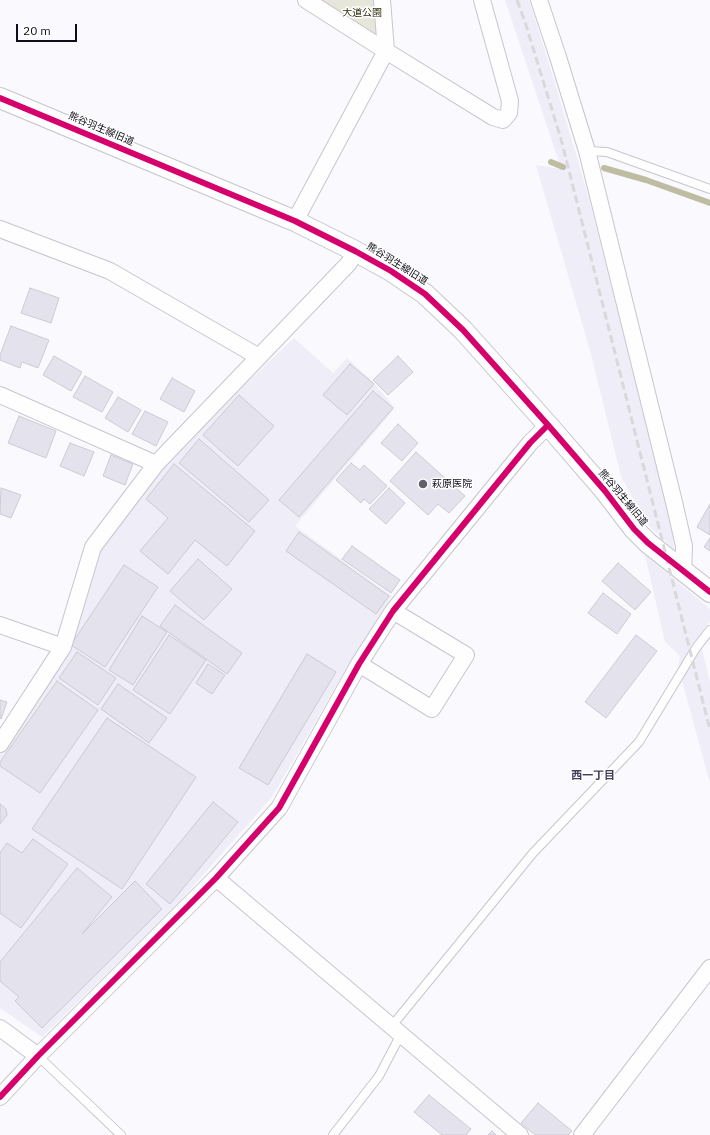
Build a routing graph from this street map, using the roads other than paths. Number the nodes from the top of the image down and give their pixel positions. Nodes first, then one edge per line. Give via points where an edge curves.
1 (306, 0) edge
2 (382, 0) edge
3 (482, 0) edge
4 (539, 0) edge
5 (386, 51) junction
6 (0, 98) edge
7 (587, 151) junction
8 (710, 188) edge
9 (295, 221) junction
10 (0, 229) edge
11 (355, 251) junction
12 (259, 357) junction
13 (0, 395) edge
14 (548, 425) junction
15 (156, 464) junction
16 (683, 571) junction
17 (710, 592) edge
18 (393, 611) junction
19 (0, 625) edge
20 (710, 630) edge
21 (63, 647) junction
22 (359, 664) junction
23 (0, 744) edge
24 (216, 878) junction
25 (710, 968) edge
26 (0, 1028) edge
27 (396, 1030) junction
28 (38, 1056) junction
29 (0, 1097) edge
30 (121, 1135) edge
31 (332, 1135) edge
32 (520, 1135) edge
33 (582, 1135) edge

1 - 5 street
2 - 5 street
3 - 5 street via 510,100 510,113 503,120 493,117
4 - 7 street
5 - 9 street
6 - 9 street, 熊谷羽生線旧道
7 - 8 lane via 607,152
7 - 16 street via 674,502 684,546
9 - 11 street, 熊谷羽生線旧道
10 - 12 street via 110,271
11 - 12 street via 348,263
11 - 14 street, 熊谷羽生線旧道 via 425,294 463,330
12 - 15 street
13 - 15 street
14 - 16 street, 熊谷羽生線旧道 via 634,529
14 - 18 street via 530,442
15 - 21 street via 93,547
16 - 17 street, 熊谷羽生線旧道
18 - 22 street
18 - 22 street via 466,655 432,709
19 - 21 street
20 - 27 lane via 696,648 639,742 533,853
21 - 23 street
22 - 24 street via 279,808
24 - 27 street
24 - 28 street
25 - 33 street
26 - 28 street
27 - 31 lane via 379,1076
27 - 32 street
28 - 29 street
28 - 30 lane

